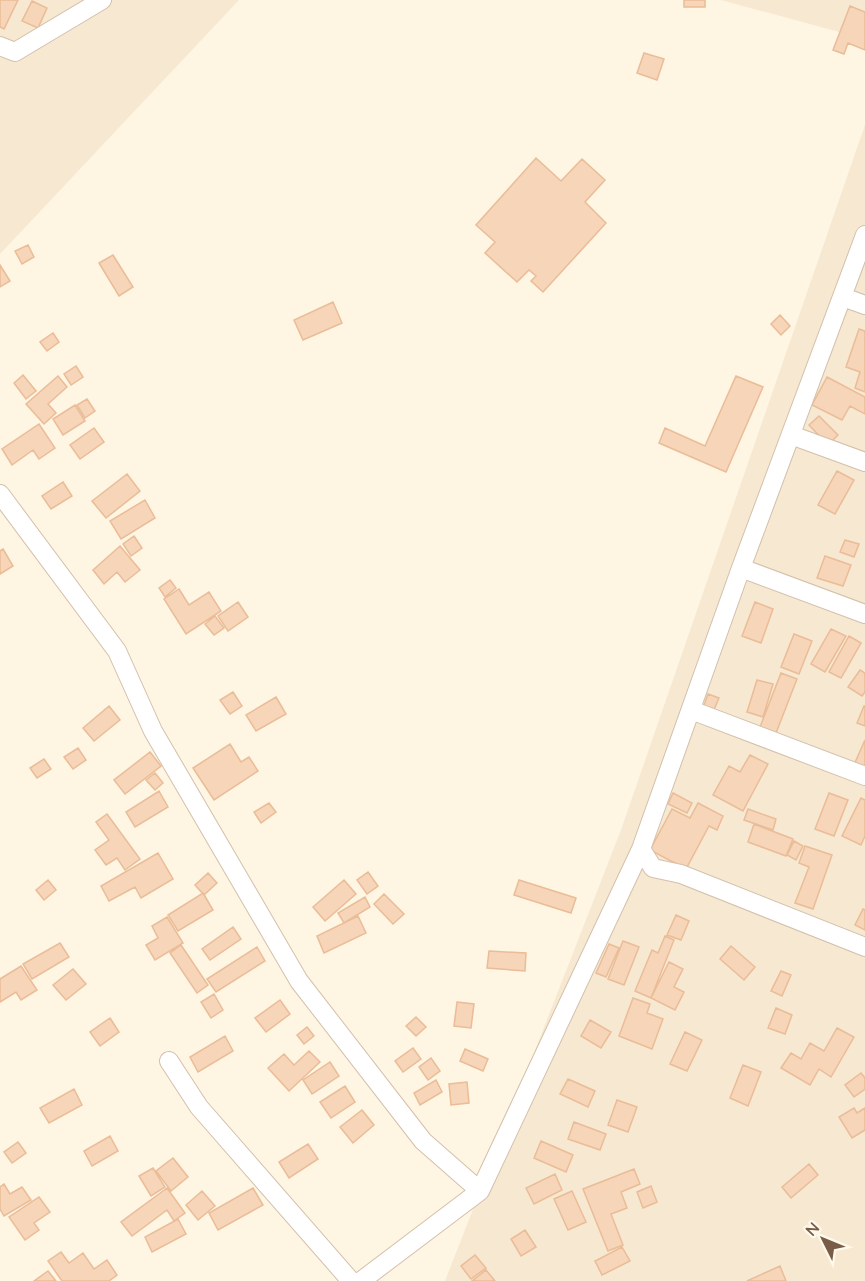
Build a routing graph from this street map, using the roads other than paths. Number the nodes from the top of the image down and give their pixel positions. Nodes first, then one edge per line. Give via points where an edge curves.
1 (102, 0) edge
2 (0, 46) edge
3 (865, 235) edge
4 (843, 297) junction
5 (865, 305) edge
6 (791, 435) junction
7 (865, 462) edge
8 (0, 494) edge
9 (741, 568) junction
10 (865, 614) edge
11 (691, 710) junction
12 (865, 776) edge
13 (641, 849) junction
14 (865, 947) edge
15 (169, 1061) dead end
16 (480, 1191) junction
17 (351, 1281) edge
18 (360, 1281) edge

1 - 2 street via 15,52
3 - 4 street
4 - 5 street
4 - 6 street
6 - 7 street
6 - 9 street
8 - 16 street via 117,651 153,731 299,981 423,1141
9 - 10 street
9 - 11 street
11 - 12 street
11 - 13 street
13 - 14 street via 653,868 681,874
13 - 16 street
15 - 17 street via 199,1107
16 - 18 street

